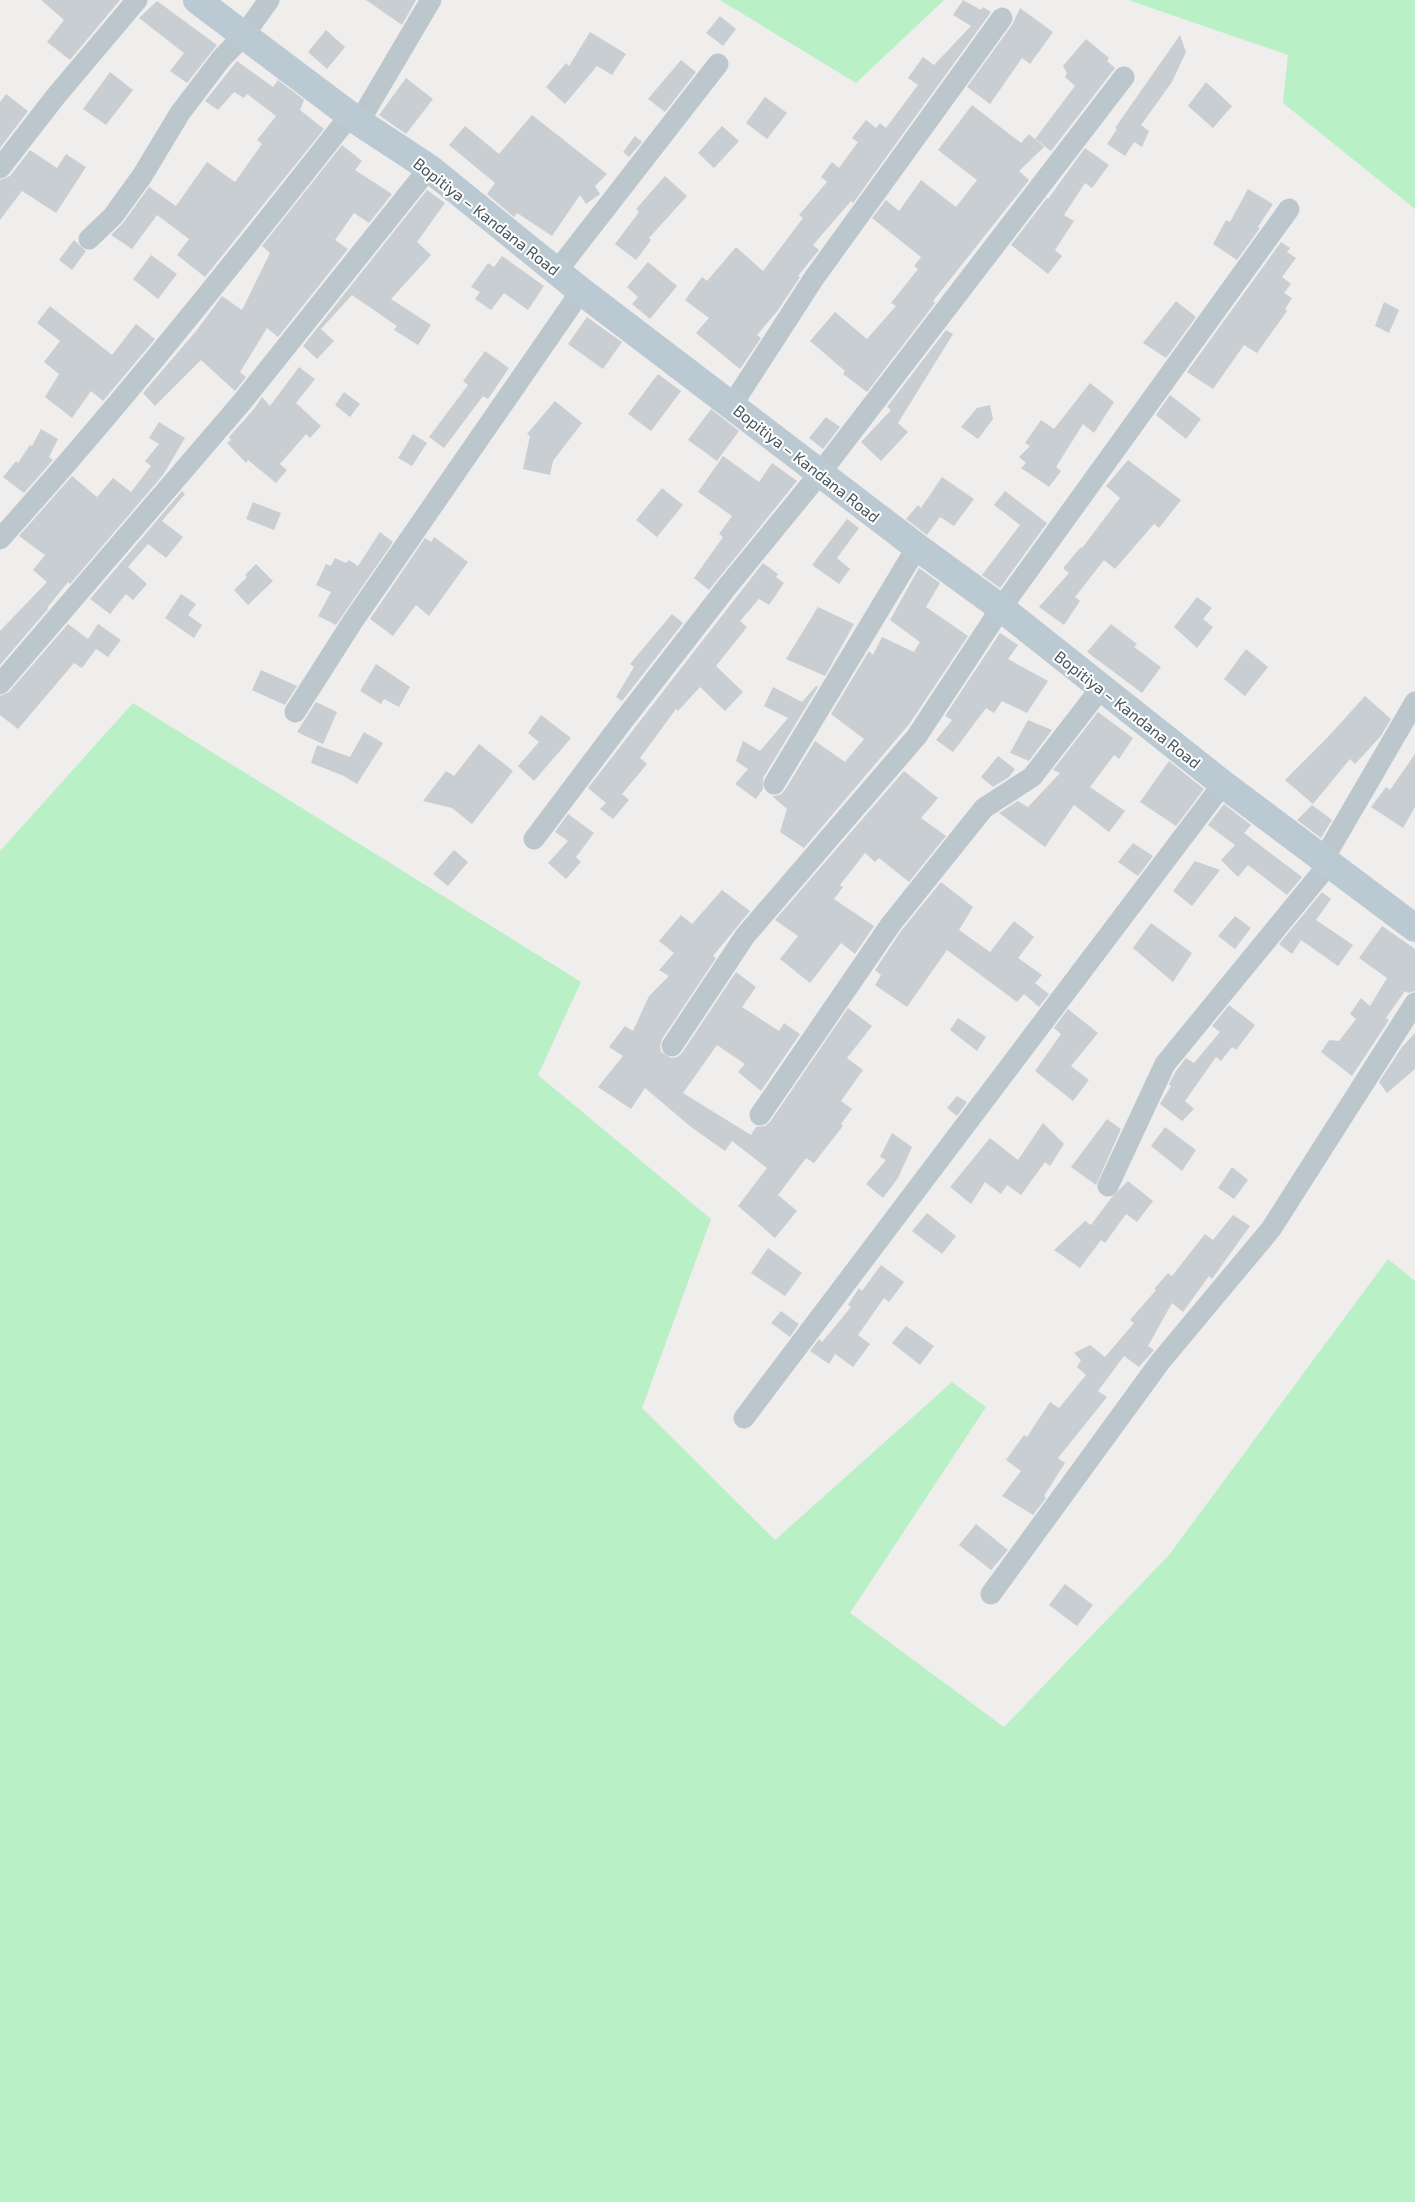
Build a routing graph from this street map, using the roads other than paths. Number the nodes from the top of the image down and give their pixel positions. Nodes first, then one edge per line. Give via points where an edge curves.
1 (137, 0) edge
2 (197, 0) edge
3 (269, 0) edge
4 (431, 0) edge
5 (1002, 18) dead end
6 (244, 35) junction
7 (718, 64) dead end
8 (1124, 77) dead end
9 (355, 118) junction
10 (0, 168) edge
11 (429, 168) junction
12 (1289, 209) dead end
13 (88, 239) dead end
14 (557, 270) junction
15 (581, 291) junction
16 (732, 404) junction
17 (821, 472) junction
18 (0, 539) edge
19 (917, 547) junction
20 (1001, 608) junction
21 (0, 684) edge
22 (1101, 688) junction
23 (1415, 702) edge
24 (295, 712) dead end
25 (774, 784) dead end
26 (1223, 784) junction
27 (534, 839) dead end
28 (1326, 862) junction
29 (1415, 928) edge
30 (1415, 1003) edge
31 (672, 1046) dead end
32 (760, 1115) dead end
33 (1108, 1186) dead end
34 (744, 1418) dead end
35 (992, 1594) dead end

1 - 10 street
2 - 6 street, Bopitiya – Kandana Road
3 - 6 street
4 - 9 street
5 - 16 street via 814,278
6 - 9 street, Bopitiya – Kandana Road
6 - 13 street via 220,59 180,113 113,216
7 - 14 street
8 - 17 street
9 - 11 street, Bopitiya – Kandana Road
9 - 18 street via 82,447
11 - 14 street, Bopitiya – Kandana Road
11 - 21 street via 242,402
12 - 20 street
14 - 15 street, Bopitiya – Kandana Road
15 - 16 street, Bopitiya – Kandana Road
15 - 24 street via 353,620
16 - 17 street, Bopitiya – Kandana Road
17 - 19 street, Bopitiya – Kandana Road
17 - 27 street via 629,713
19 - 20 street, Bopitiya – Kandana Road
19 - 25 street
20 - 22 street, Bopitiya – Kandana Road
20 - 31 street via 917,736 745,936
22 - 26 street, Bopitiya – Kandana Road
22 - 32 street via 1032,777 984,808 897,916
23 - 28 street
26 - 28 street, Bopitiya – Kandana Road
26 - 34 street
28 - 29 street, Bopitiya – Kandana Road
28 - 33 street via 1165,1064
30 - 35 street via 1271,1229 1160,1362

